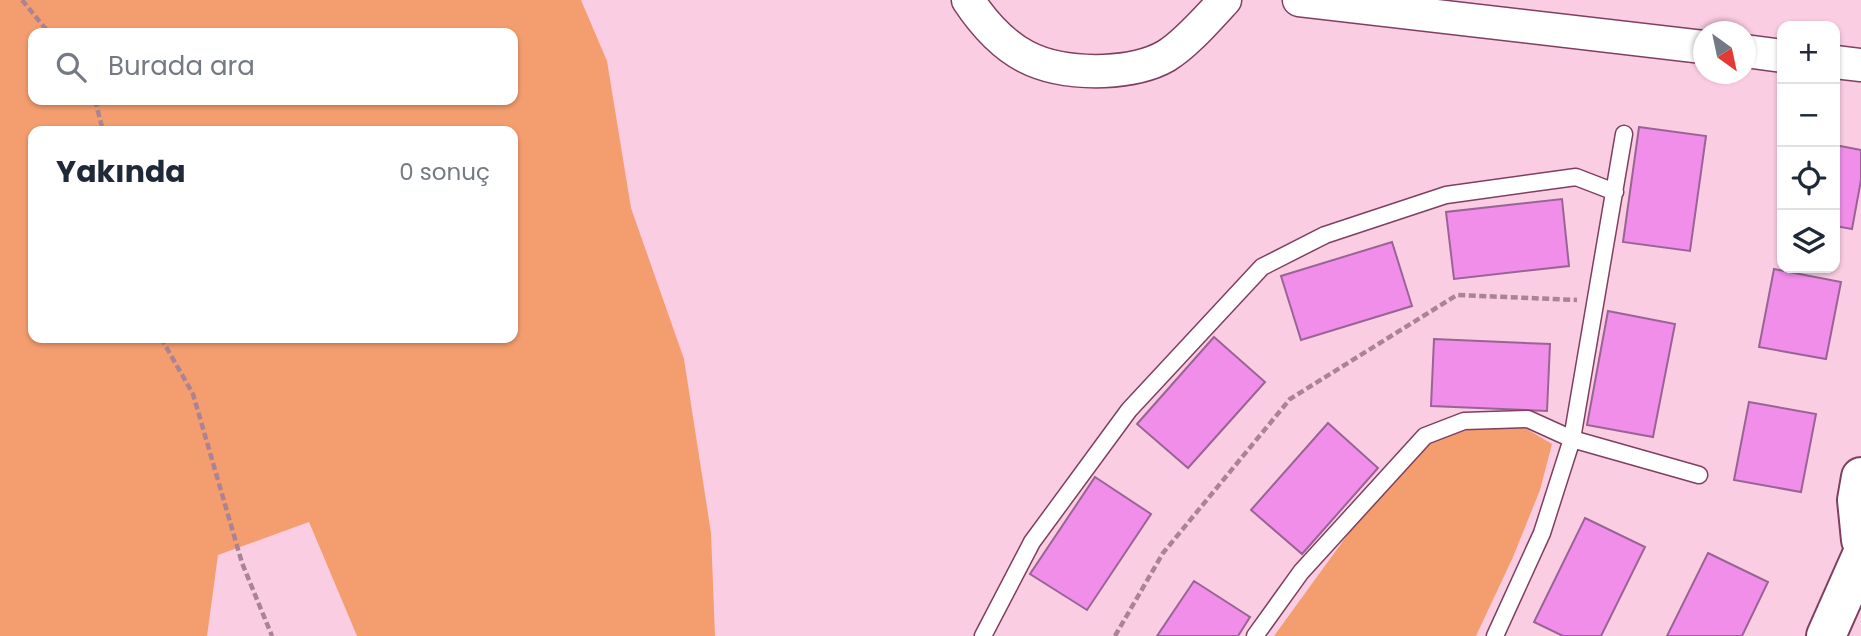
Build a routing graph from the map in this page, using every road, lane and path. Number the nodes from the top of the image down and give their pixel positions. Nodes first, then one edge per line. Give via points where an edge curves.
1 (22, 0) edge
2 (968, 0) edge
3 (1225, 0) edge
4 (1299, 0) edge
5 (45, 28) edge
6 (1693, 46) edge
7 (1756, 52) edge
8 (1777, 55) edge
9 (1840, 63) edge
10 (1861, 65) edge
11 (96, 105) edge
12 (102, 126) edge
13 (1624, 134) dead end
14 (1615, 192) junction
15 (1596, 300) junction
16 (164, 343) edge
17 (1572, 439) junction
18 (1699, 475) dead end
19 (1861, 477) edge
20 (1861, 540) edge
21 (1861, 557) edge
22 (272, 636) edge
23 (983, 636) edge
24 (1115, 636) edge
25 (1255, 636) edge
26 (1495, 636) edge
27 (1826, 636) edge

1 - 5 path
2 - 3 street via 1013,50 1056,68 1082,71 1156,62
4 - 6 street
7 - 8 street
9 - 10 street
11 - 12 path
13 - 14 lane
14 - 15 lane
14 - 23 lane via 1576,177 1446,195 1325,235 1262,267 1129,410 1032,542
15 - 17 lane
15 - 24 path via 1457,295 1290,399 1163,553
16 - 22 path via 193,394 242,563
17 - 18 lane
17 - 25 lane via 1528,419 1464,421 1425,436 1301,572
17 - 26 lane via 1542,533
19 - 20 street via 1857,500
21 - 27 street

